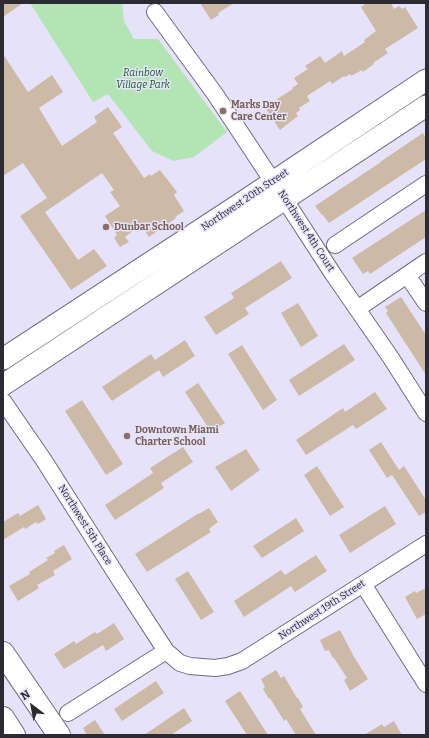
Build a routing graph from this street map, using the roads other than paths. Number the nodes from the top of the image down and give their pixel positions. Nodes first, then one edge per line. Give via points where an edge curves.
1 (155, 12) dead end
2 (426, 80) edge
3 (426, 106) edge
4 (274, 182) junction
5 (426, 184) edge
6 (285, 200) junction
7 (335, 245) dead end
8 (426, 262) edge
9 (407, 275) junction
10 (426, 303) edge
11 (357, 309) junction
12 (3, 359) edge
13 (3, 386) edge
14 (420, 393) edge
15 (3, 401) edge
16 (426, 413) edge
17 (426, 544) edge
18 (363, 584) junction
19 (166, 651) junction
20 (3, 653) edge
21 (215, 668) joint
22 (426, 684) edge
23 (68, 713) dead end
24 (3, 718) edge
25 (14, 735) edge
26 (58, 735) edge

1 - 4 street, Northwest 4th Court
2 - 4 main road, Northwest 20th Street
3 - 6 main road
4 - 6 street, Northwest 4th Court
4 - 12 main road, Northwest 20th Street
5 - 7 street
6 - 11 street, Northwest 4th Court
6 - 13 main road
8 - 9 street
9 - 10 street
9 - 11 street
11 - 14 street, Northwest 4th Court via 390,358
14 - 16 street, Northwest 4th Court
15 - 19 street, Northwest 5th Place
17 - 18 street, Northwest 19th Street
18 - 21 street, Northwest 19th Street via 242,661
18 - 22 street
19 - 21 street, Northwest 5th Place via 180,663
19 - 23 street
20 - 26 highway
24 - 25 highway

